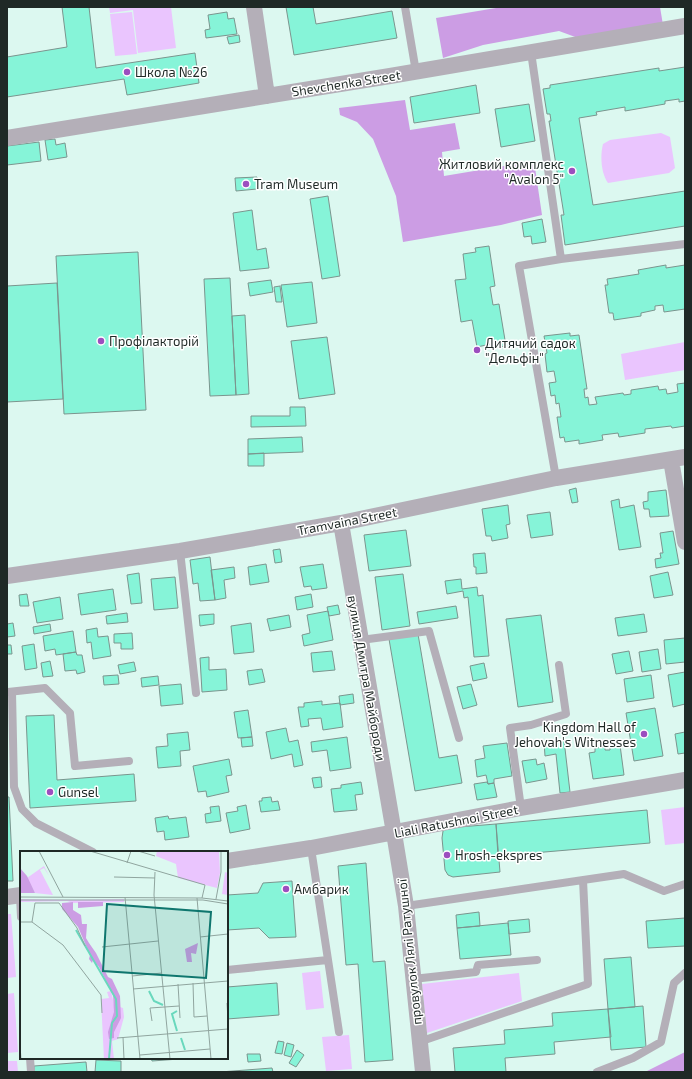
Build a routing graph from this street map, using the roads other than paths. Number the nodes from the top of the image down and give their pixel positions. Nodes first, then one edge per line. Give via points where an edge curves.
1 (254, 7) edge
2 (405, 7) edge
3 (685, 26) edge
4 (531, 52) junction
5 (416, 72) junction
6 (267, 96) junction
7 (7, 138) edge
8 (685, 244) edge
9 (562, 259) junction
10 (678, 458) edge
11 (556, 478) junction
12 (341, 523) junction
13 (685, 542) edge
14 (180, 551) junction
15 (7, 576) edge
16 (361, 640) junction
17 (559, 665) dead end
18 (9, 692) edge
19 (196, 693) dead end
20 (459, 738) dead end
21 (128, 761) dead end
22 (685, 780) edge
23 (521, 808) junction
24 (394, 833) junction
25 (311, 848) junction
26 (91, 851) edge
27 (228, 861) edge
28 (583, 880) junction
29 (685, 884) edge
30 (16, 896) edge
31 (406, 906) junction
32 (20, 913) edge
33 (328, 960) junction
34 (537, 960) dead end
35 (228, 970) edge
36 (685, 973) edge
37 (413, 979) junction
38 (339, 1032) dead end
39 (419, 1042) junction
40 (30, 1059) edge
41 (31, 1072) edge
42 (422, 1072) edge
43 (598, 1072) edge

1 - 6 street
2 - 5 lane
3 - 4 street, Shevchenka Street
4 - 5 street, Shevchenka Street
4 - 9 lane
5 - 6 street, Shevchenka Street
6 - 7 street, Shevchenka Street
8 - 9 lane
9 - 11 lane via 520,266
10 - 11 street, Tramvaina Street
10 - 13 street
11 - 12 street, Tramvaina Street
12 - 14 street, Tramvaina Street
12 - 16 street, вулиця Дмитра Майбороди
14 - 15 street, Tramvaina Street
14 - 19 lane
16 - 20 lane via 429,631
16 - 24 street, вулиця Дмитра Майбороди
17 - 23 lane via 566,714 531,725 510,728
18 - 21 lane via 45,688 70,713 74,766
18 - 26 lane via 14,787 22,809 36,823
22 - 23 street, Liali Ratushnoi Street
23 - 24 street, Liali Ratushnoi Street
24 - 25 street, Liali Ratushnoi Street
24 - 31 street, провулок Лялі Ратушної
25 - 27 street, Liali Ratushnoi Street
25 - 33 lane
28 - 29 lane via 624,874 664,891
28 - 31 lane
28 - 39 lane via 588,984
30 - 32 lane
31 - 37 street, провулок Лялі Ратушної
33 - 35 lane
33 - 38 lane
34 - 37 lane via 478,965 476,972
36 - 43 lane via 674,983 661,1042 633,1058
37 - 39 street, провулок Лялі Ратушної
39 - 42 street, провулок Лялі Ратушної
40 - 41 lane

